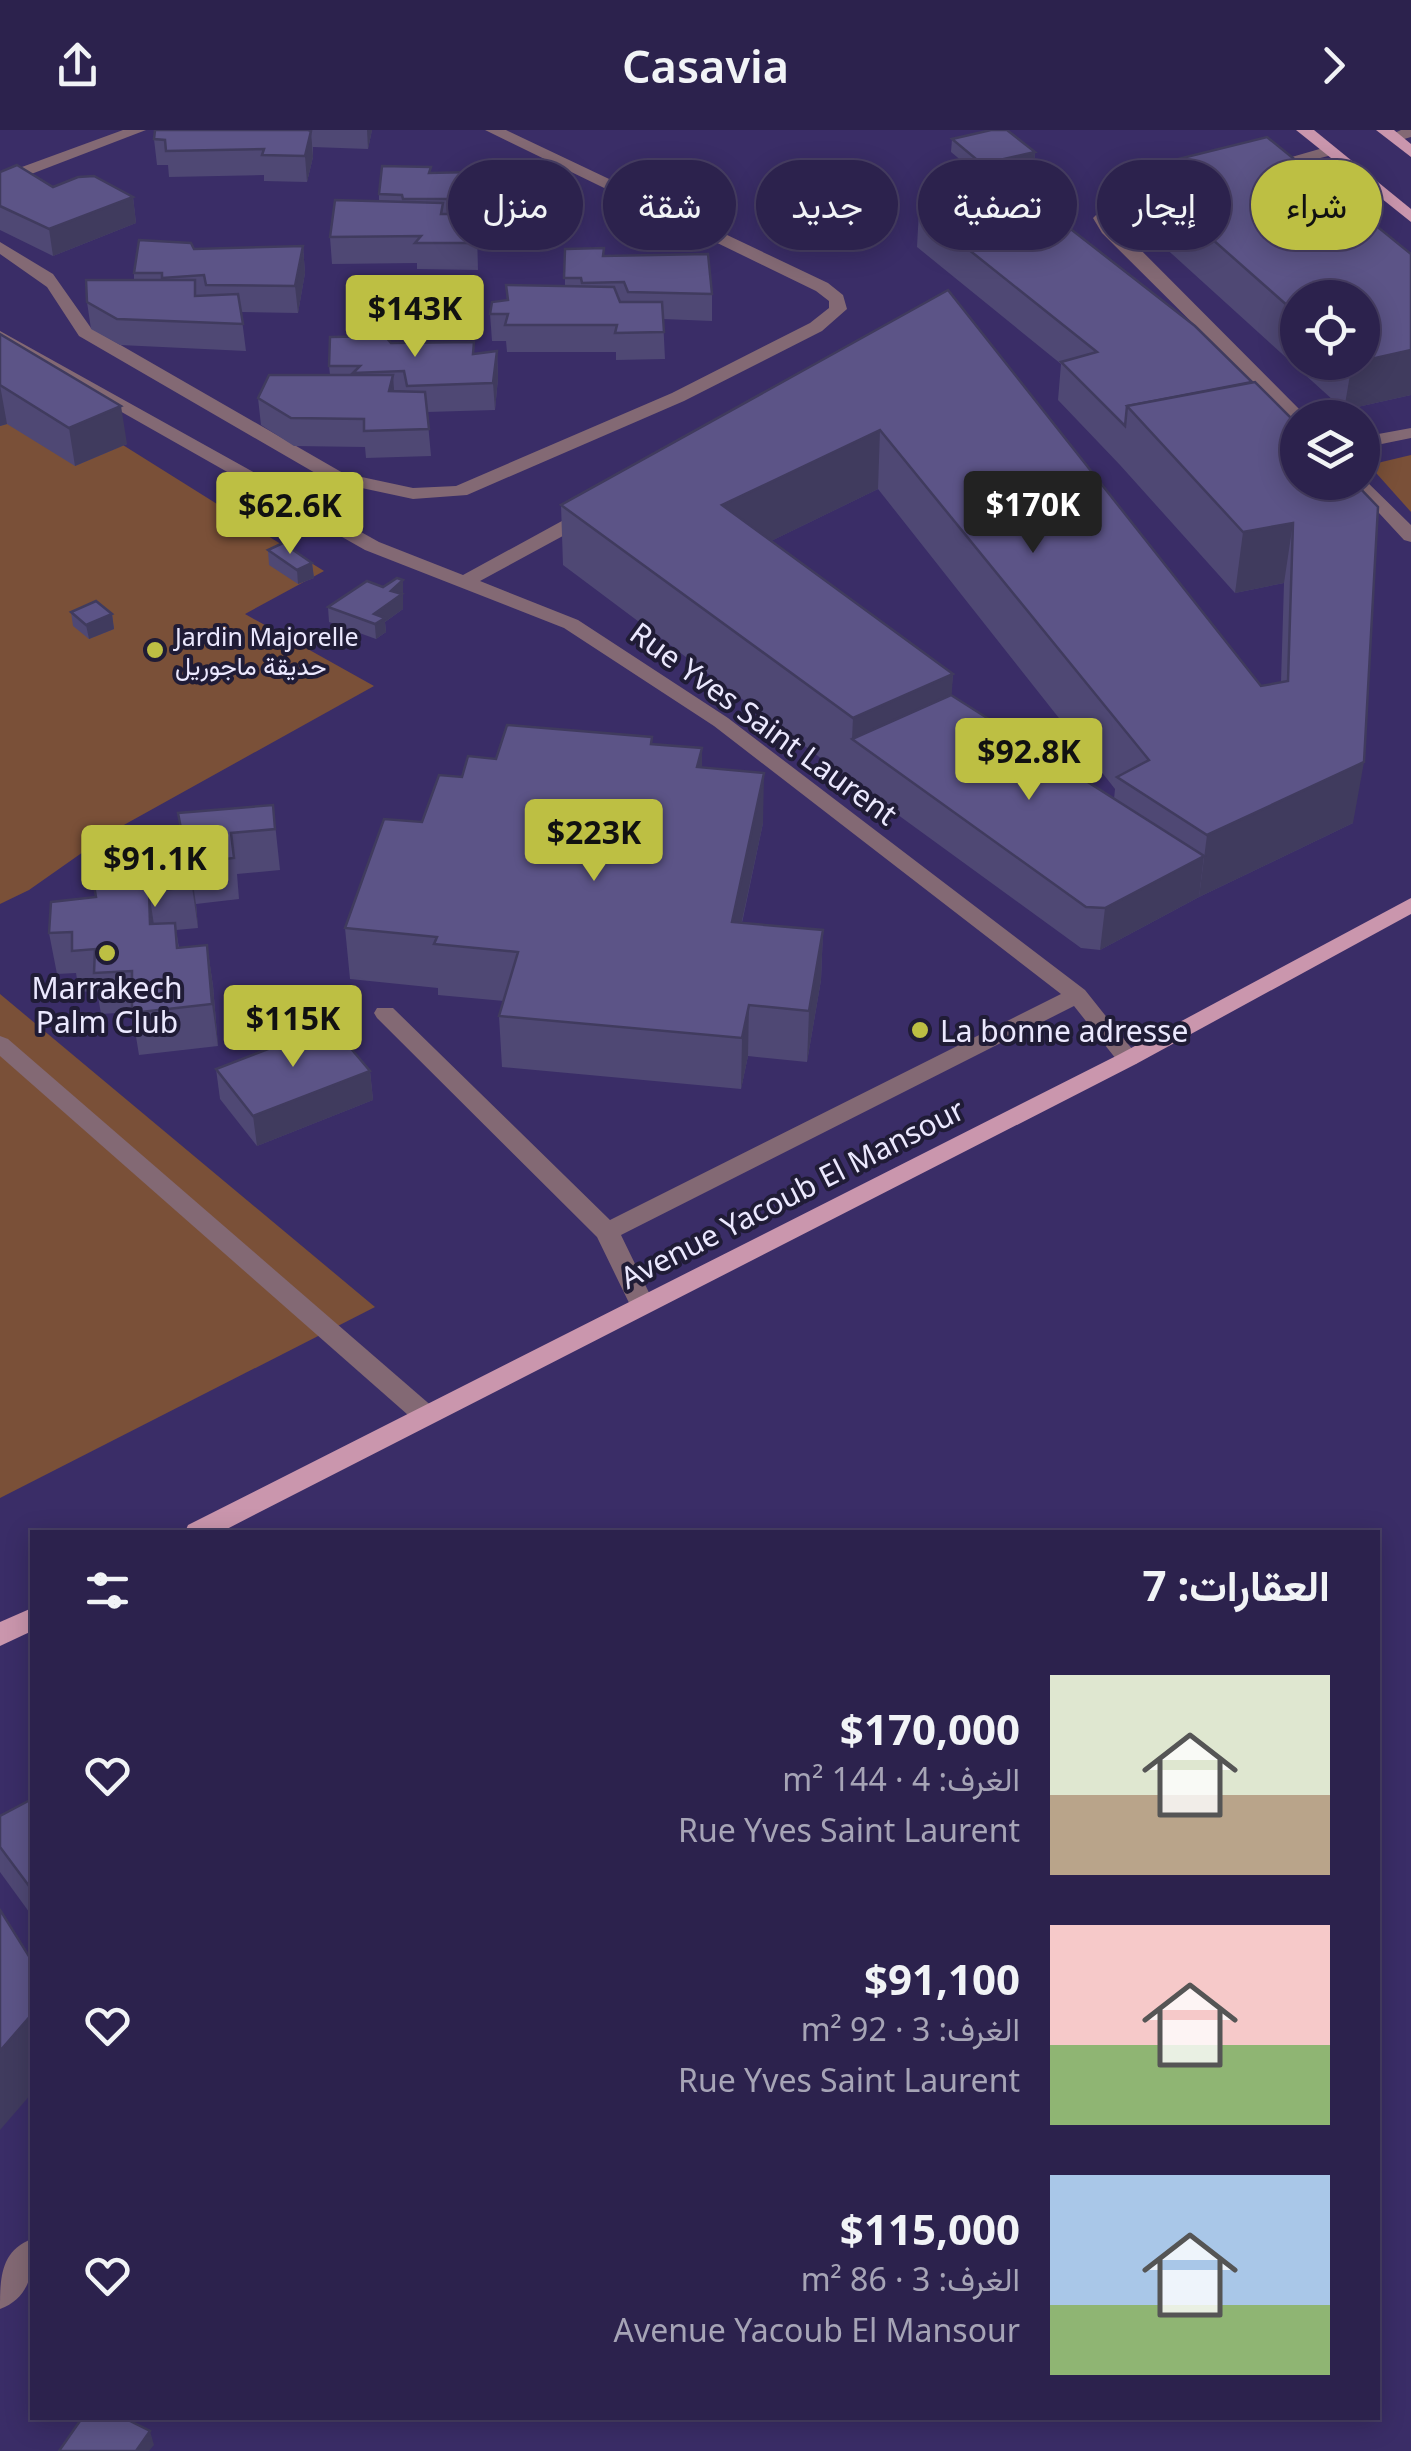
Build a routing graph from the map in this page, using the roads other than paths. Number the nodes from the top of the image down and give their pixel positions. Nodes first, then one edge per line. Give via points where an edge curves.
1 (138, 130) edge
2 (493, 130) edge
3 (1304, 130) edge
4 (1411, 132) edge
5 (1389, 134) edge
6 (1330, 151) junction
7 (1411, 152) edge
8 (1244, 172) edge
9 (0, 180) edge
10 (1411, 218) edge
11 (0, 247) edge
12 (1129, 250) edge
13 (0, 336) edge
14 (1280, 400) edge
15 (1411, 433) edge
16 (1380, 439) edge
17 (1378, 500) edge
18 (604, 506) edge
19 (1411, 536) edge
20 (466, 582) junction
21 (1411, 905) edge
22 (1077, 995) junction
23 (386, 1013) dead end
24 (0, 1044) edge
25 (1128, 1058) junction
26 (606, 1232) junction
27 (642, 1305) junction
28 (425, 1415) junction
29 (202, 1530) edge
30 (30, 1619) edge
31 (0, 1636) edge
32 (30, 2256) edge
33 (0, 2294) edge

1 - 9 street
2 - 11 street via 822,287 838,310 678,397 433,496 336,477 202,400 85,332 58,289
3 - 6 main road
4 - 5 street
5 - 7 main road
6 - 8 street
6 - 10 main road
12 - 14 street
13 - 20 street, Rue Yves Saint Laurent via 372,546
15 - 16 street
17 - 19 street
18 - 20 street
20 - 22 street, Rue Yves Saint Laurent via 571,624 656,676
21 - 25 main road, Avenue Yacoub El Mansour
22 - 25 street, Rue Yves Saint Laurent
22 - 26 street
23 - 26 street
24 - 28 street
25 - 27 main road, Avenue Yacoub El Mansour
26 - 27 street
27 - 28 main road, Avenue Yacoub El Mansour
28 - 29 main road, Avenue Yacoub El Mansour
30 - 31 main road
32 - 33 street

